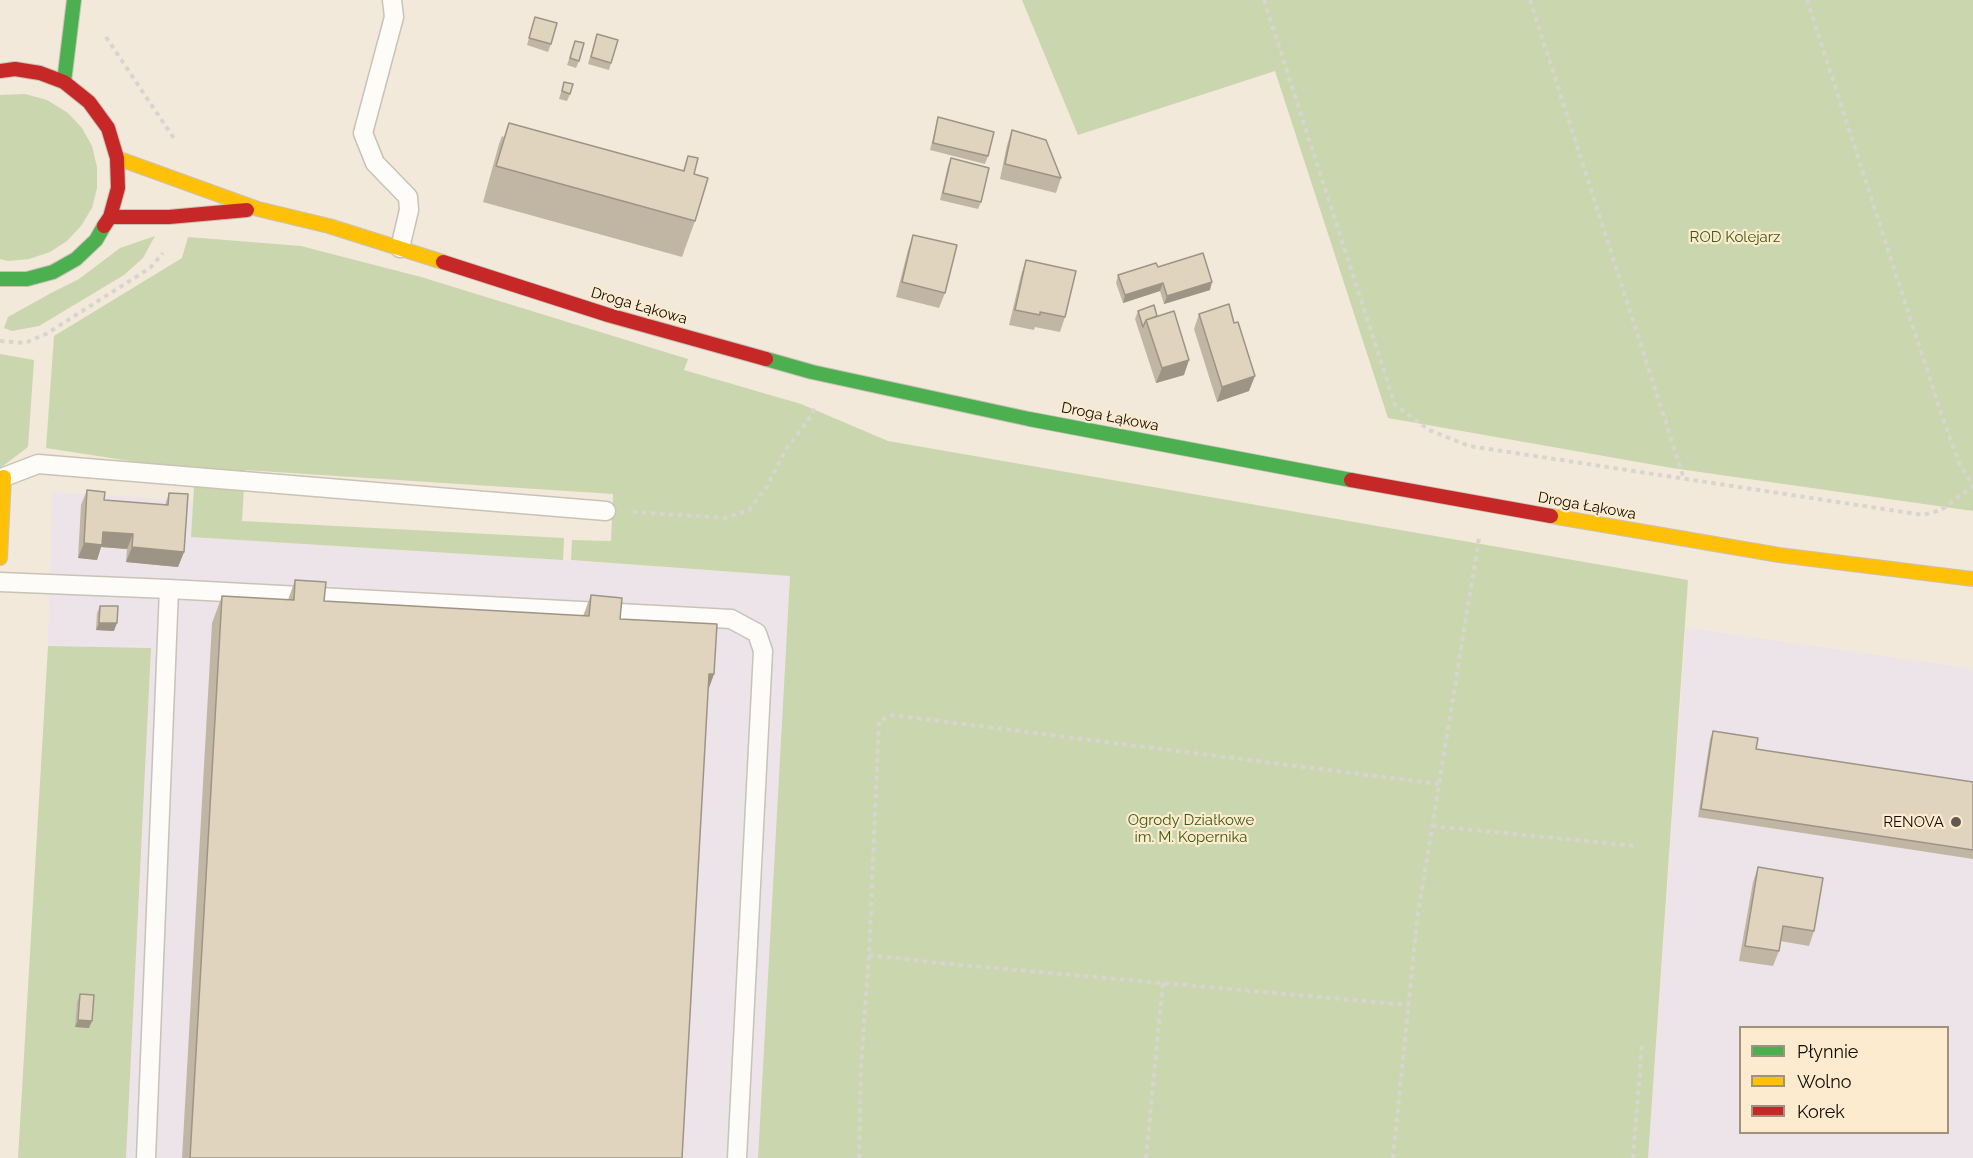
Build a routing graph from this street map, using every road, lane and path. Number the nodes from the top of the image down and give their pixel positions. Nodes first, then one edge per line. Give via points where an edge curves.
1 (74, 0) edge
2 (392, 0) edge
3 (1264, 0) edge
4 (1530, 0) edge
5 (1807, 0) edge
6 (103, 32) dead end
7 (0, 71) edge
8 (64, 82) junction
9 (181, 149) dead end
10 (117, 158) junction
11 (258, 209) junction
12 (110, 217) junction
13 (400, 248) junction
14 (162, 254) dead end
15 (0, 279) edge
16 (0, 341) edge
17 (818, 402) dead end
18 (4, 477) joint
19 (1684, 479) junction
20 (1973, 486) edge
21 (1486, 505) junction
22 (606, 511) joint
23 (0, 558) edge
24 (1973, 579) edge
25 (0, 582) edge
26 (169, 589) junction
27 (1439, 784) junction
28 (1432, 826) junction
29 (1637, 846) dead end
30 (868, 955) junction
31 (1163, 982) junction
32 (1408, 1005) junction
33 (1642, 1045) dead end
34 (146, 1158) edge
35 (736, 1158) edge
36 (859, 1158) edge
37 (1146, 1158) edge
38 (1393, 1158) edge
39 (1632, 1158) edge

1 - 8 main road
2 - 13 lane via 394,17 363,133 375,163 408,197 409,210
3 - 19 path via 1395,405 1429,430 1469,446
4 - 19 path
5 - 20 path via 1940,410 1959,463
6 - 9 path
7 - 8 main road via 40,73
8 - 10 main road via 89,102 108,128
10 - 11 main road, Droga Łąkowa
10 - 12 main road via 118,188
11 - 12 main road, Droga Łąkowa via 169,217
11 - 13 main road, Droga Łąkowa
12 - 15 main road via 96,240 69,263 27,279
13 - 21 main road, Droga Łąkowa via 608,315 812,372 1029,418
14 - 16 path via 150,268 46,334 26,343
17 - 22 path via 786,449 766,488 748,510 725,518
18 - 22 lane via 38,464
18 - 23 main road
19 - 20 path via 1923,515 1941,510
21 - 24 main road, Droga Łąkowa via 1779,555
21 - 27 path
25 - 26 lane
26 - 34 lane
26 - 35 lane via 731,619 757,633 764,651
27 - 28 path
27 - 30 path via 892,716 879,721
28 - 29 path
28 - 32 path
30 - 31 path
30 - 36 path
31 - 32 path
31 - 37 path
32 - 38 path
33 - 39 path

